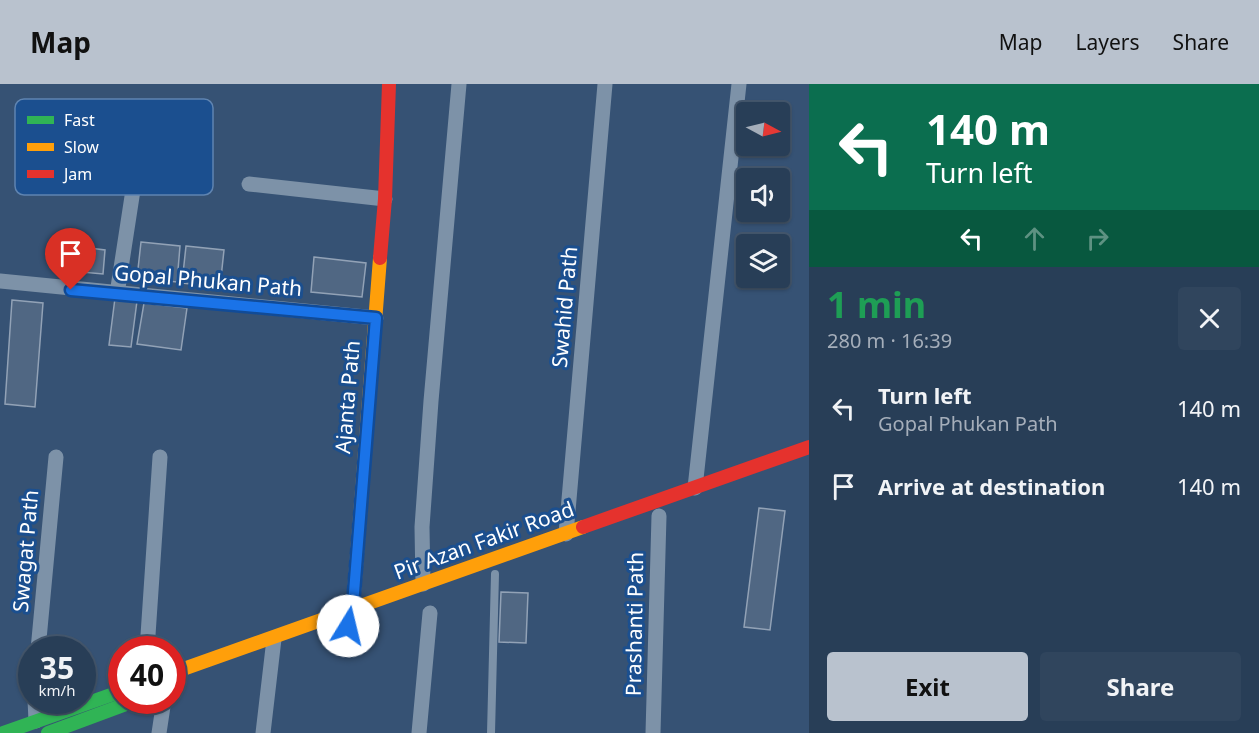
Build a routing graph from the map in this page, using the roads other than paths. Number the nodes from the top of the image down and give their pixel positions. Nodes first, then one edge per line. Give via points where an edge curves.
1 (389, 84) edge
2 (459, 84) edge
3 (605, 84) edge
4 (739, 84) edge
5 (249, 184) dead end
6 (132, 195) edge
7 (385, 199) junction
8 (0, 281) edge
9 (117, 294) junction
10 (376, 318) junction
11 (809, 447) edge
12 (56, 457) dead end
13 (160, 457) dead end
14 (695, 488) junction
15 (659, 516) dead end
16 (566, 534) junction
17 (495, 574) dead end
18 (423, 584) junction
19 (430, 613) dead end
20 (350, 619) junction
21 (39, 636) edge
22 (148, 636) edge
23 (273, 649) junction
24 (186, 670) edge
25 (108, 696) edge
26 (108, 711) edge
27 (36, 714) edge
28 (162, 714) edge
29 (36, 721) junction
30 (3, 733) edge
31 (48, 733) edge
32 (159, 733) edge
33 (263, 733) edge
34 (419, 733) edge
35 (492, 733) edge
36 (653, 733) edge

1 - 7 main road, Ajanta Path
2 - 18 street via 422,528
3 - 16 street, Swahid Path
4 - 14 street
5 - 7 street
6 - 9 street
7 - 10 main road, Ajanta Path
8 - 9 street, Gopal Phukan Path
9 - 10 street, Gopal Phukan Path
10 - 20 main road, Ajanta Path
11 - 14 main road, Pir Azan Fakir Road
12 - 21 street, Swagat Path
13 - 22 street
14 - 16 main road, Pir Azan Fakir Road
15 - 36 street, Prashanti Path
16 - 18 main road, Pir Azan Fakir Road
17 - 35 lane
18 - 20 main road, Pir Azan Fakir Road
19 - 34 street
20 - 23 main road, Pir Azan Fakir Road
23 - 24 main road, Pir Azan Fakir Road
23 - 33 street
25 - 29 main road
26 - 31 main road
27 - 29 street
28 - 32 street
29 - 30 main road

